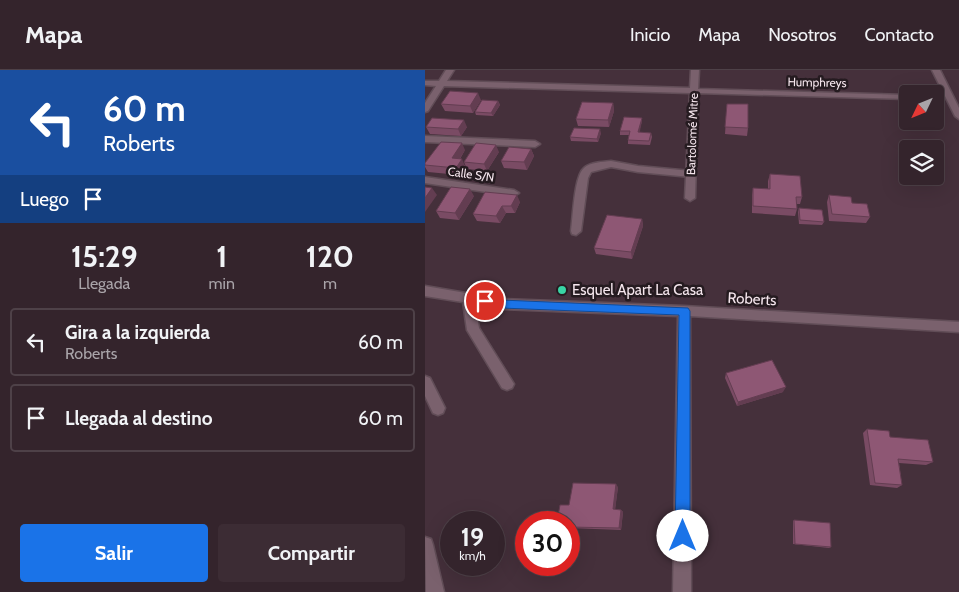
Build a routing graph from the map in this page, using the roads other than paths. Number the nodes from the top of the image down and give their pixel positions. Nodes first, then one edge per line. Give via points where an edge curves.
1 (451, 70) edge
2 (695, 70) edge
3 (936, 70) edge
4 (425, 83) edge
5 (442, 84) junction
6 (694, 92) junction
7 (899, 97) edge
8 (946, 98) junction
9 (959, 98) edge
10 (425, 109) edge
11 (959, 116) edge
12 (425, 139) edge
13 (535, 144) dead end
14 (691, 174) junction
15 (425, 180) edge
16 (514, 193) edge
17 (689, 198) dead end
18 (577, 231) dead end
19 (425, 291) edge
20 (469, 299) junction
21 (685, 311) junction
22 (959, 327) edge
23 (425, 382) edge
24 (507, 384) dead end
25 (438, 408) dead end
26 (425, 545) edge
27 (435, 592) edge
28 (682, 592) edge

1 - 5 street
2 - 6 street, Bartolomé Mitre
3 - 8 street
4 - 5 street, Humphreys
5 - 6 street, Humphreys
5 - 10 street
6 - 7 street, Humphreys
6 - 14 street, Bartolomé Mitre
8 - 9 street
8 - 11 street
12 - 13 street
14 - 17 street, Bartolomé Mitre
14 - 18 street via 611,164 587,170 583,178
15 - 16 street, Calle S/N
19 - 20 street, Roberts
20 - 21 street, Roberts via 501,304
20 - 24 street via 473,330
21 - 22 street, Roberts
21 - 28 street
23 - 25 street
26 - 27 street

